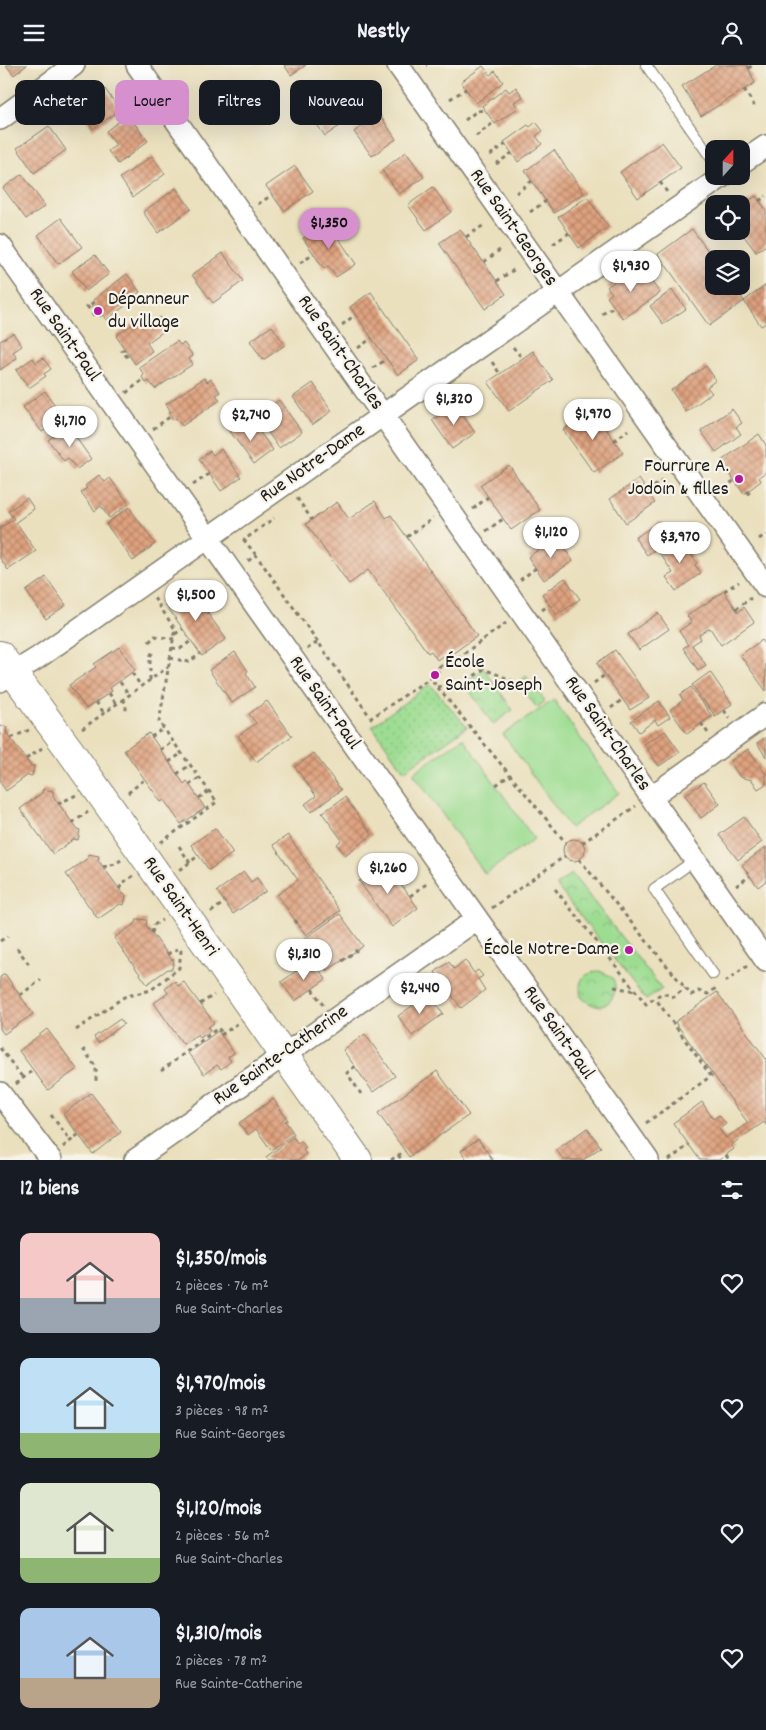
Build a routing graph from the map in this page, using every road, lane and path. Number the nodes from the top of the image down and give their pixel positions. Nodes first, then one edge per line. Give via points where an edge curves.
1 (74, 65) edge
2 (137, 65) edge
3 (398, 65) edge
4 (646, 65) edge
5 (754, 65) edge
6 (748, 68) dead end
7 (466, 89) dead end
8 (744, 89) dead end
9 (450, 99) dead end
10 (755, 107) dead end
11 (485, 110) dead end
12 (0, 119) edge
13 (465, 120) dead end
14 (494, 123) dead end
15 (476, 136) dead end
16 (506, 144) dead end
17 (766, 146) edge
18 (705, 149) edge
19 (512, 153) dead end
20 (490, 155) dead end
21 (750, 157) edge
22 (496, 164) dead end
23 (532, 181) dead end
24 (660, 182) dead end
25 (710, 185) edge
26 (516, 193) dead end
27 (272, 195) dead end
28 (669, 196) dead end
29 (766, 196) edge
30 (546, 201) dead end
31 (759, 201) dead end
32 (257, 205) dead end
33 (530, 212) dead end
34 (484, 225) dead end
35 (569, 233) dead end
36 (466, 237) dead end
37 (553, 244) dead end
38 (0, 245) edge
39 (501, 249) dead end
40 (314, 254) dead end
41 (484, 262) dead end
42 (298, 264) dead end
43 (515, 269) dead end
44 (497, 281) dead end
45 (559, 292) junction
46 (94, 301) dead end
47 (614, 307) dead end
48 (96, 312) dead end
49 (602, 314) dead end
50 (355, 315) dead end
51 (341, 326) dead end
52 (372, 338) dead end
53 (512, 344) dead end
54 (125, 349) dead end
55 (357, 349) dead end
56 (129, 359) dead end
57 (386, 359) dead end
58 (491, 359) dead end
59 (522, 359) dead end
60 (372, 369) dead end
61 (500, 374) dead end
62 (144, 379) dead end
63 (126, 393) dead end
64 (436, 397) dead end
65 (446, 410) dead end
66 (614, 410) dead end
67 (383, 415) junction
68 (170, 416) dead end
69 (600, 420) dead end
70 (151, 430) dead end
71 (628, 431) dead end
72 (614, 441) dead end
73 (209, 474) dead end
74 (663, 480) dead end
75 (734, 480) dead end
76 (192, 487) dead end
77 (724, 488) dead end
78 (747, 491) dead end
79 (647, 492) dead end
80 (295, 495) dead end
81 (751, 496) dead end
82 (488, 497) dead end
83 (472, 511) dead end
84 (280, 513) dead end
85 (434, 517) dead end
86 (504, 519) dead end
87 (312, 520) dead end
88 (486, 531) dead end
89 (766, 534) edge
90 (406, 537) dead end
91 (208, 538) junction
92 (759, 539) dead end
93 (256, 555) junction
94 (245, 563) dead end
95 (536, 568) dead end
96 (520, 580) dead end
97 (739, 581) dead end
98 (724, 591) dead end
99 (758, 592) edge
100 (152, 596) dead end
101 (549, 605) dead end
102 (736, 609) dead end
103 (542, 610) dead end
104 (174, 616) dead end
105 (169, 619) junction
106 (507, 622) dead end
107 (183, 629) dead end
108 (175, 635) junction
109 (174, 639) junction
110 (191, 641) dead end
111 (149, 642) dead end
112 (172, 648) junction
113 (154, 649) dead end
114 (200, 653) dead end
115 (170, 658) junction
116 (169, 666) junction
117 (4, 670) edge
118 (132, 673) dead end
119 (605, 675) dead end
120 (430, 678) junction
121 (150, 680) junction
122 (120, 681) dead end
123 (518, 683) dead end
124 (593, 684) dead end
125 (141, 686) junction
126 (437, 687) junction
127 (109, 693) dead end
128 (129, 695) junction
129 (123, 699) junction
130 (623, 699) dead end
131 (96, 702) dead end
132 (116, 704) junction
133 (610, 708) dead end
134 (104, 713) junction
135 (126, 713) dead end
136 (766, 714) edge
137 (701, 723) dead end
138 (164, 728) junction
139 (30, 729) dead end
140 (77, 732) dead end
141 (151, 737) dead end
142 (710, 737) dead end
143 (11, 738) dead end
144 (173, 741) junction
145 (43, 747) dead end
146 (160, 750) dead end
147 (182, 753) junction
148 (26, 759) dead end
149 (169, 762) dead end
150 (190, 765) junction
151 (178, 774) dead end
152 (510, 775) junction
153 (200, 778) junction
154 (145, 779) dead end
155 (189, 785) dead end
156 (496, 785) dead end
157 (209, 791) junction
158 (77, 795) dead end
159 (124, 797) dead end
160 (199, 798) dead end
161 (643, 801) junction
162 (58, 804) dead end
163 (88, 811) dead end
164 (72, 823) dead end
165 (566, 843) dead end
166 (582, 843) dead end
167 (158, 845) dead end
168 (179, 846) dead end
169 (199, 855) dead end
170 (565, 856) dead end
171 (122, 859) dead end
172 (579, 859) dead end
173 (695, 860) junction
174 (415, 862) dead end
175 (190, 863) junction
176 (103, 867) dead end
177 (177, 872) dead end
178 (134, 875) dead end
179 (395, 876) dead end
180 (750, 876) dead end
181 (429, 882) dead end
182 (735, 886) dead end
183 (119, 889) dead end
184 (556, 889) dead end
185 (410, 896) dead end
186 (225, 903) dead end
187 (484, 914) junction
188 (208, 915) dead end
189 (165, 918) dead end
190 (295, 920) dead end
191 (300, 927) dead end
192 (152, 933) dead end
193 (8, 936) dead end
194 (0, 941) edge
195 (17, 948) dead end
196 (357, 950) dead end
197 (167, 954) dead end
198 (342, 961) dead end
199 (757, 963) edge
200 (30, 966) dead end
201 (713, 974) dead end
202 (41, 981) dead end
203 (614, 987) dead end
204 (685, 988) junction
205 (312, 989) dead end
206 (636, 991) junction
207 (217, 993) dead end
208 (20, 995) dead end
209 (655, 998) junction
210 (200, 1005) dead end
211 (325, 1009) dead end
212 (238, 1023) dead end
213 (76, 1030) dead end
214 (0, 1048) edge
215 (83, 1049) dead end
216 (284, 1055) junction
217 (355, 1067) dead end
218 (33, 1070) dead end
219 (161, 1071) dead end
220 (23, 1079) junction
221 (96, 1083) dead end
222 (6, 1090) edge
223 (361, 1094) dead end
224 (52, 1115) dead end
225 (643, 1125) dead end
226 (78, 1135) dead end
227 (71, 1141) junction
228 (689, 1145) dead end
229 (405, 1151) dead end
230 (56, 1155) edge
231 (398, 1155) junction
232 (726, 1155) dead end
233 (136, 1160) edge
234 (358, 1160) edge
235 (391, 1160) edge
236 (402, 1160) edge
237 (648, 1160) edge
238 (669, 1160) edge
239 (729, 1160) edge

1 - 12 street
2 - 67 street, Rue Saint-Charles
3 - 45 street, Rue Saint-Georges
4 - 18 lane
5 - 6 path
7 - 9 path
8 - 10 path
11 - 13 path via 476,111
14 - 15 path
16 - 20 path
17 - 21 street
19 - 22 path
23 - 26 path
24 - 28 path
25 - 45 street, Rue Notre-Dame
27 - 32 path
29 - 31 path
30 - 33 path
34 - 36 path
35 - 37 path
38 - 91 street, Rue Saint-Paul
39 - 41 path
40 - 42 path
43 - 44 path
45 - 67 street, Rue Notre-Dame
45 - 99 street, Rue Saint-Georges
46 - 48 path via 87,307 96,318
47 - 49 path
50 - 51 path
52 - 55 path
53 - 59 path
54 - 56 path via 122,351
57 - 60 path
58 - 61 path
62 - 63 path
64 - 65 path
66 - 69 path
67 - 91 street, Rue Notre-Dame
67 - 161 street, Rue Saint-Charles
68 - 70 path
71 - 72 path
73 - 76 path
74 - 79 path
75 - 77 path
78 - 81 path
80 - 87 path
82 - 83 path
84 - 93 path via 244,540
85 - 90 path
86 - 88 path
89 - 92 path
91 - 117 street, Rue Notre-Dame via 36,659
91 - 187 street, Rue Saint-Paul
93 - 94 path
93 - 120 path via 372,718
95 - 96 path
97 - 98 path
99 - 102 path
100 - 105 path
101 - 103 path
104 - 105 path
105 - 108 path via 176,629
106 - 120 path via 451,663 448,660
107 - 108 path
108 - 109 path
109 - 111 path via 155,637
109 - 112 path
110 - 112 path via 180,649
112 - 115 path
113 - 121 path via 150,657
114 - 115 path via 189,662
115 - 116 path
116 - 121 path
116 - 138 path via 159,722
117 - 216 street, Rue Saint-Henri via 71,752
118 - 125 path
119 - 124 path
120 - 126 path
121 - 125 path
122 - 128 path
123 - 126 path via 484,669 464,683
125 - 128 path
126 - 152 path
127 - 132 path
128 - 129 path
129 - 132 path
129 - 135 path
130 - 133 path
131 - 134 path
132 - 134 path
134 - 140 path
136 - 161 street
137 - 142 path
138 - 141 path
138 - 144 path
139 - 143 path
144 - 146 path
144 - 147 path
145 - 148 path
147 - 149 path
147 - 150 path
150 - 151 path
150 - 153 path
152 - 156 path
152 - 165 path
153 - 155 path
153 - 157 path
154 - 159 path
157 - 160 path
157 - 167 path via 217,803
158 - 162 path
161 - 166 path
161 - 173 street, Rue Saint-Charles
163 - 164 path
168 - 175 path
169 - 175 path
170 - 187 path
171 - 176 path via 115,865
172 - 204 path
173 - 199 street, Rue Saint-Charles
173 - 201 lane via 654,889
174 - 179 path
175 - 177 path
178 - 183 path
180 - 182 path
181 - 185 path
184 - 206 path
186 - 188 path
187 - 216 street, Rue Sainte-Catherine
187 - 237 street, Rue Saint-Paul
189 - 192 path via 154,925
190 - 191 path
193 - 194 path
195 - 200 path
196 - 198 path
197 - 213 path via 182,947 179,968 150,990 124,997
199 - 204 path via 708,994 698,991 692,995
202 - 208 path
203 - 206 path
204 - 209 path via 674,997 662,993
205 - 211 path
206 - 209 path via 646,1005
207 - 210 path
209 - 225 path via 711,1076
212 - 219 path via 222,1035 218,1028
214 - 220 path
215 - 221 path via 96,1067
216 - 233 street, Rue Sainte-Catherine
216 - 234 street, Rue Saint-Henri
217 - 223 path via 347,1073
218 - 220 path
220 - 222 path
222 - 230 street
224 - 227 path
226 - 227 path
227 - 230 path
228 - 238 path
229 - 231 path
231 - 235 path
231 - 236 path
232 - 239 path

